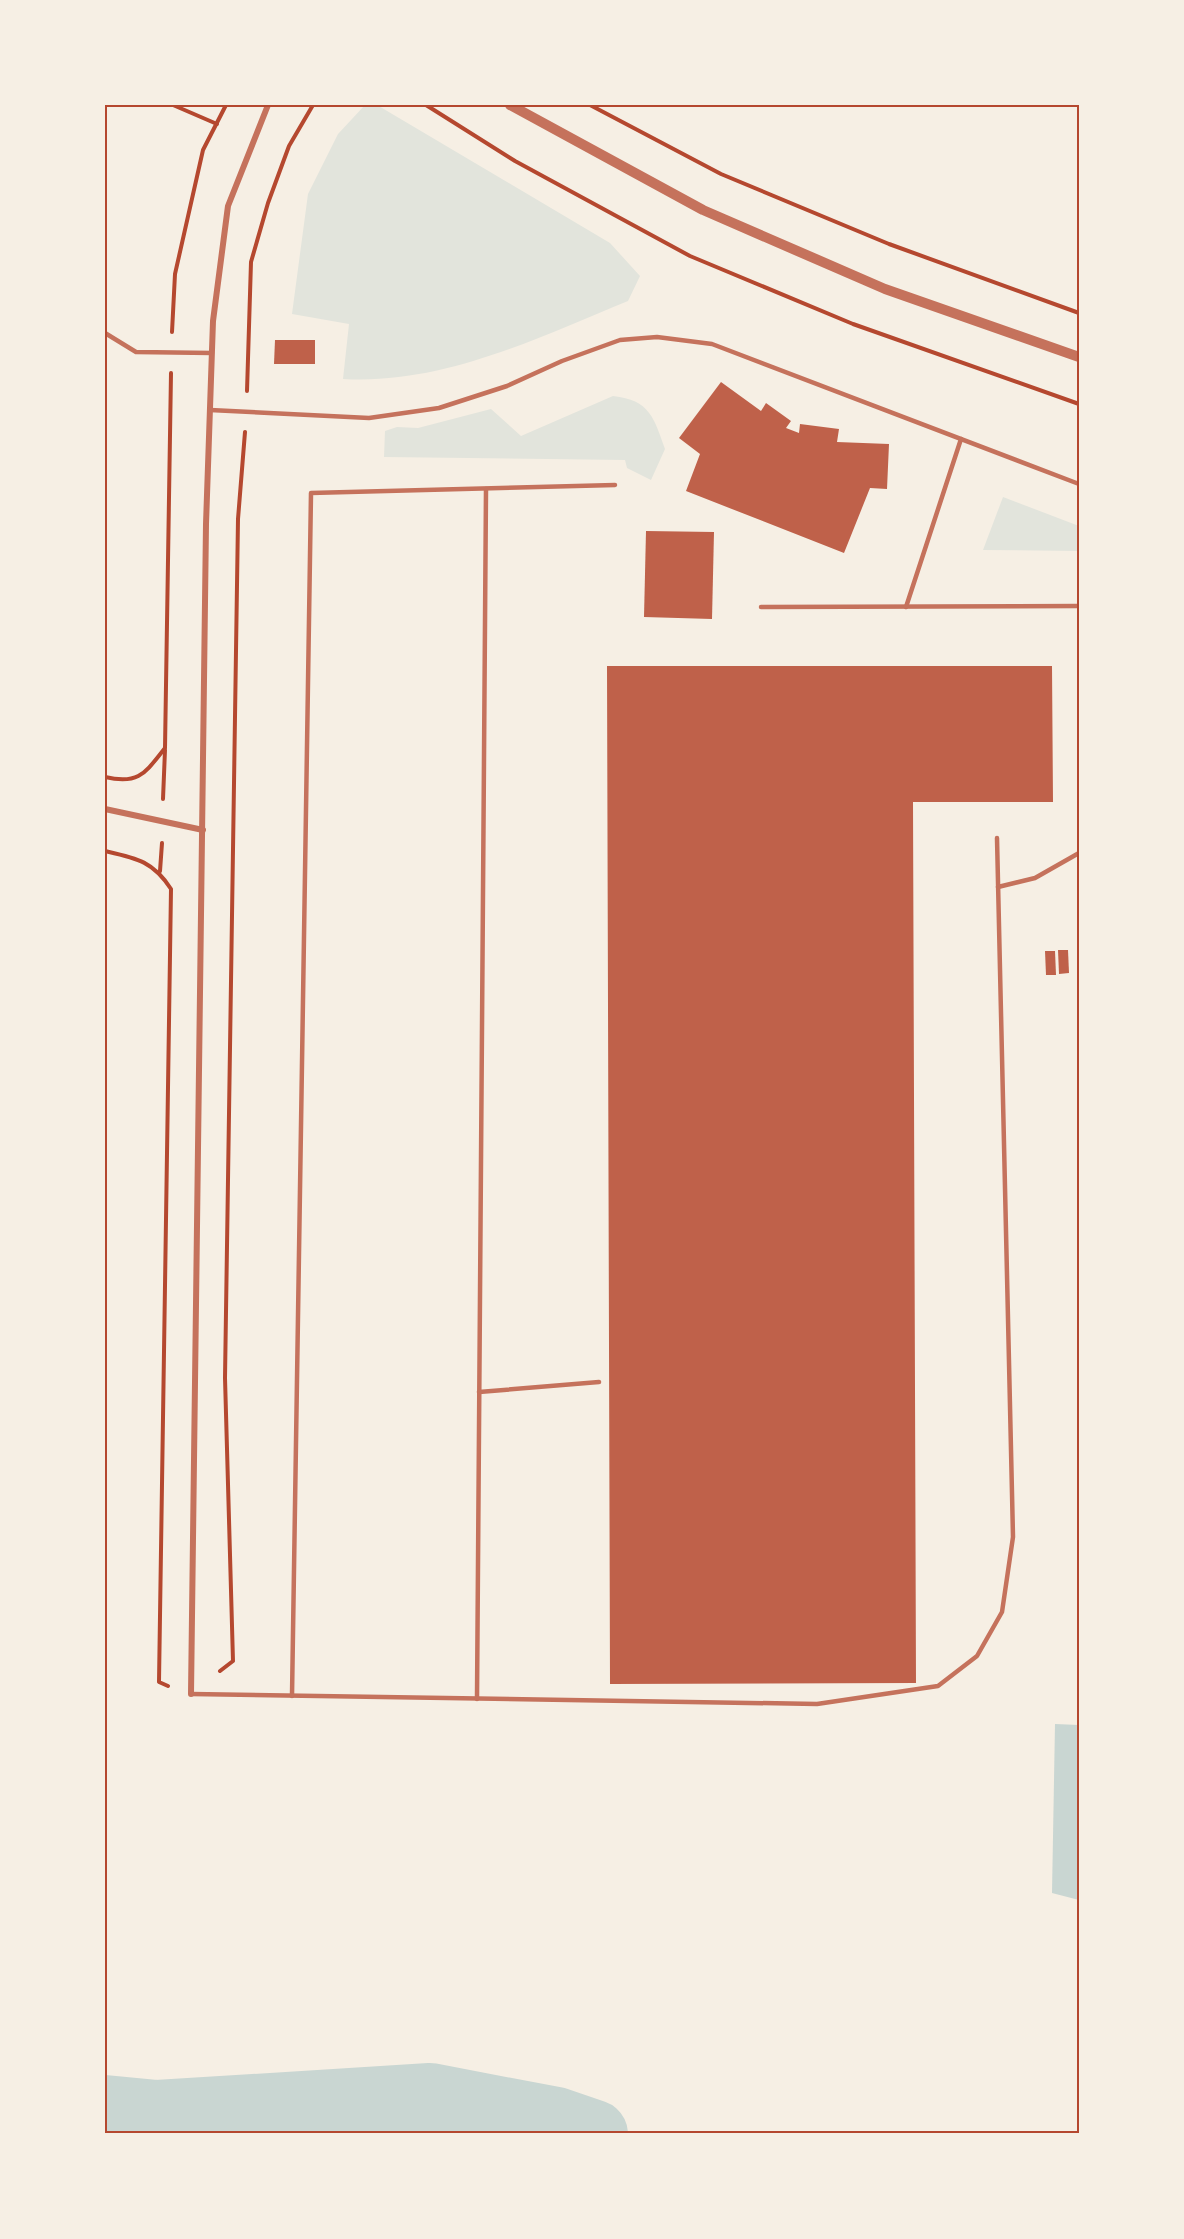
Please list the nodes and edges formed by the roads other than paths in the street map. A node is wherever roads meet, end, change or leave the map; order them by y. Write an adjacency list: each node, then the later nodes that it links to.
1 (267, 105): 4 (street)
2 (510, 105): 5 (street)
3 (105, 333): 4 (lane)
4 (212, 353): 6 (street)
5 (1079, 357)
6 (210, 410): 7 (lane); 15 (street)
7 (961, 439): 8 (lane); 13 (lane)
8 (1079, 484)
9 (615, 485): 10 (lane)
10 (486, 489): 20 (lane); 22 (lane)
11 (1079, 606): 13 (lane)
12 (761, 607): 13 (lane)
13 (906, 607)
14 (105, 808): 15 (street)
15 (203, 830): 21 (street)
16 (997, 837): 18 (lane)
17 (1079, 853): 18 (lane)
18 (998, 887): 23 (lane)
19 (599, 1382): 20 (lane)
20 (479, 1392): 23 (lane)
21 (191, 1694): 22 (lane)
22 (292, 1696): 23 (lane)
23 (477, 1699)

